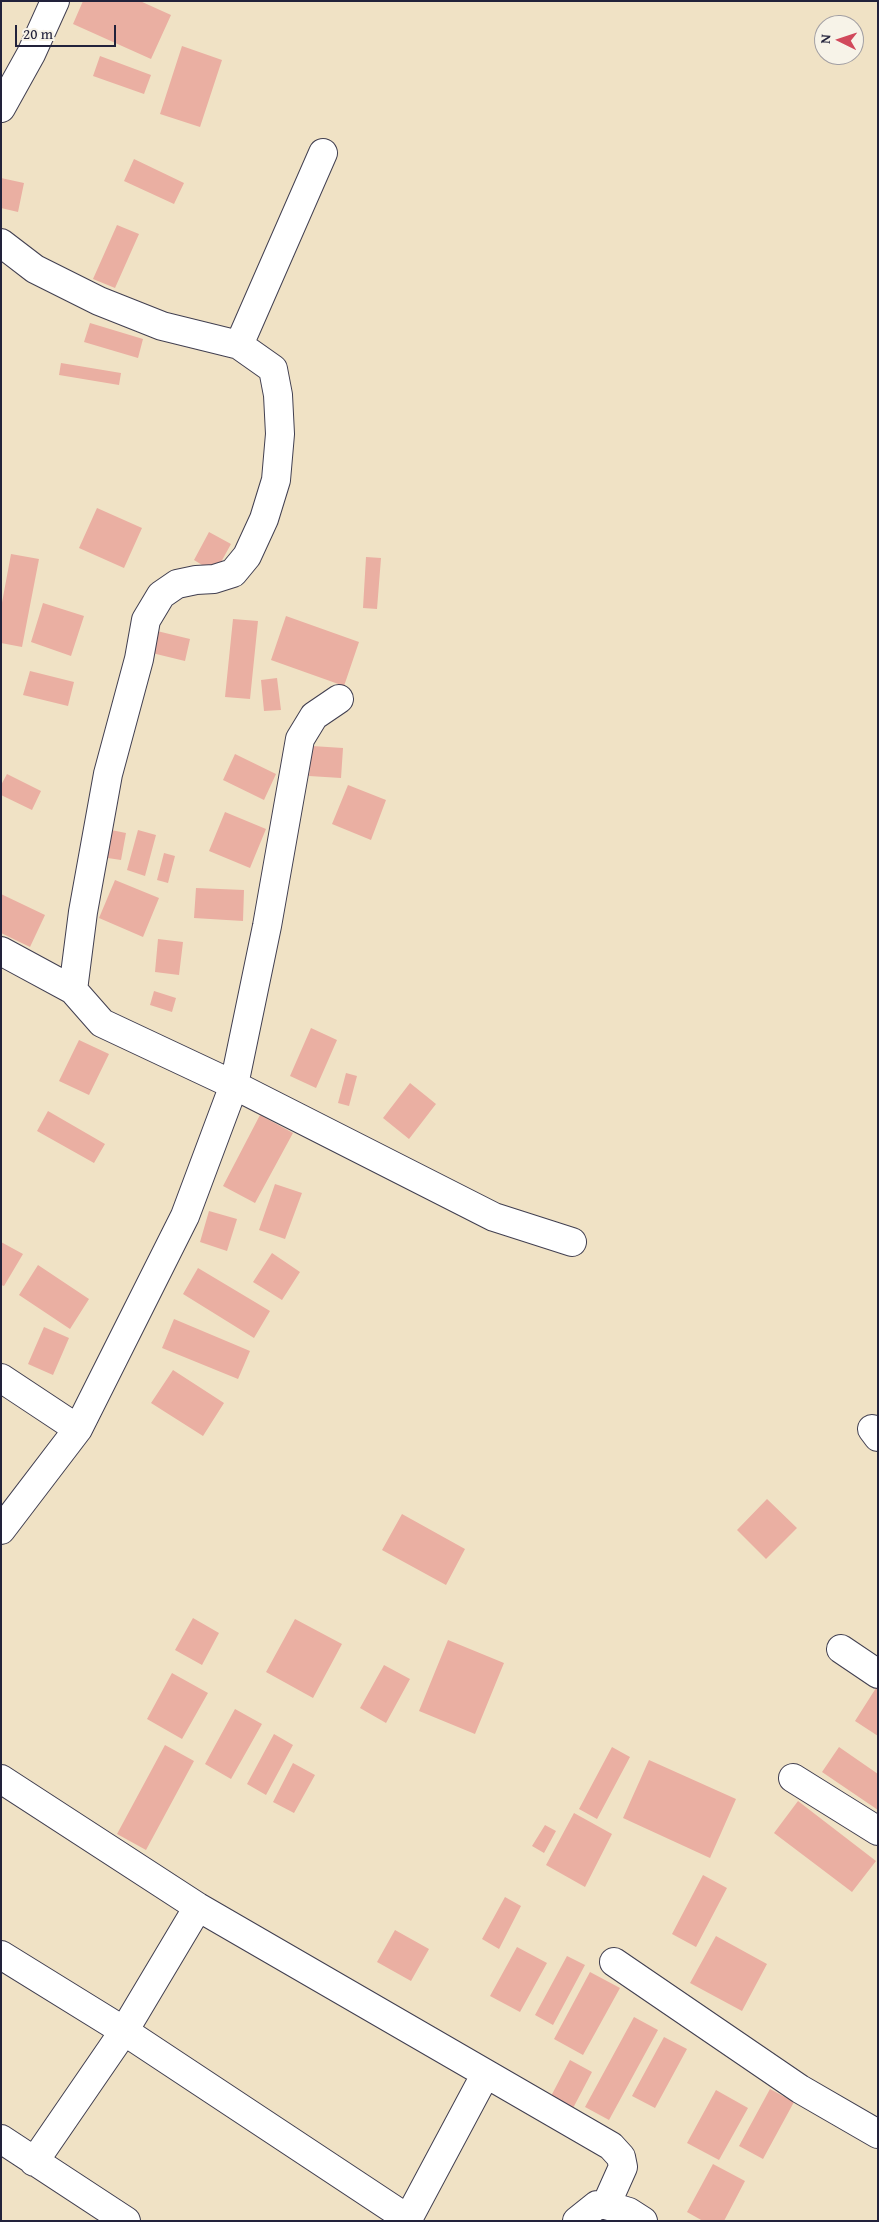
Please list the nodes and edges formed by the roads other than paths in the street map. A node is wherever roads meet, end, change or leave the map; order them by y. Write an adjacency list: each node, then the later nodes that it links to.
1 (55, 1): 2 (street)
2 (1, 108)
3 (323, 154): 5 (street)
4 (1, 243): 5 (street)
5 (239, 345): 8 (street)
6 (339, 699): 9 (street)
7 (1, 951): 8 (street)
8 (73, 990): 9 (street)
9 (234, 1085): 10 (street); 12 (street)
10 (572, 1242)
11 (1, 1378): 12 (street)
12 (78, 1429): 13 (street)
13 (1, 1530)
14 (841, 1649): 15 (street)
15 (878, 1674)
16 (1, 1778): 19 (street)
17 (793, 1778): 18 (street)
18 (878, 1831)
19 (198, 1907): 22 (street); 23 (street)
20 (1, 1955): 22 (street)
21 (614, 1962): 24 (street)
22 (124, 2031): 26 (street); 28 (street)
23 (485, 2075): 27 (street); 28 (street)
24 (878, 2134)
25 (1, 2139): 26 (street)
26 (34, 2162): 29 (street)
27 (606, 2205): 30 (street); 31 (street)
28 (407, 2220)
29 (126, 2221)
30 (577, 2221)
31 (643, 2221)

